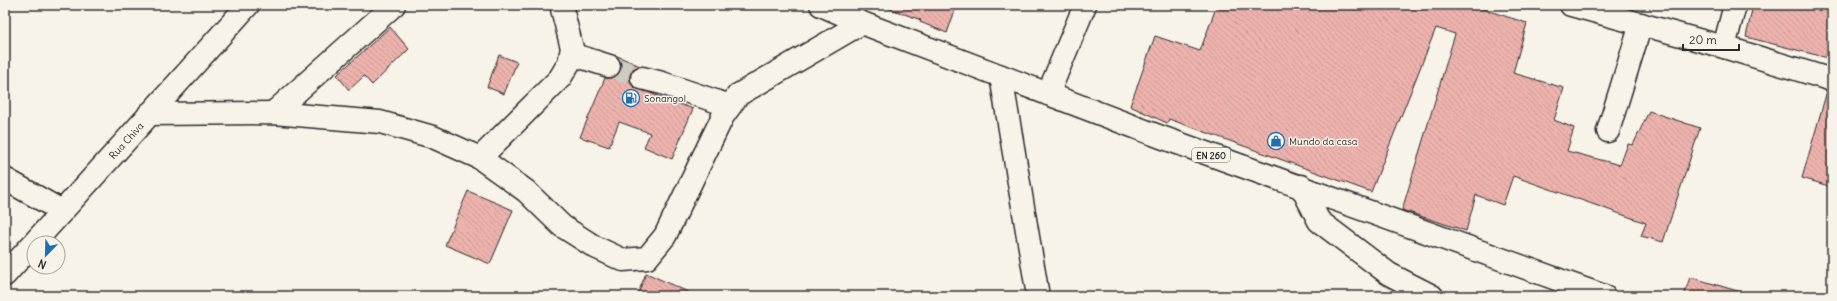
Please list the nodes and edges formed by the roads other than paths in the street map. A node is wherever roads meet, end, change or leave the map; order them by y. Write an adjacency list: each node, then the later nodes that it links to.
1 (248, 5): 19 (street, Rua Chiva)
2 (394, 5): 18 (street)
3 (561, 5): 11 (street)
4 (821, 5): 8 (street, EN 260)
5 (1085, 5): 16 (street)
6 (1571, 5): 9 (street)
7 (1735, 5): 10 (street)
8 (862, 23): 13 (street, EN 260); 17 (street)
9 (1641, 24): 10 (street); 20 (street)
10 (1724, 47): 15 (street)
11 (571, 54): 12 (street); 21 (street)
12 (609, 66)
13 (1001, 76): 16 (street, EN 260); 26 (street)
14 (642, 78): 17 (street)
15 (1832, 80)
16 (1048, 94): 23 (street, EN 260)
17 (730, 106): 21 (street)
18 (273, 113): 19 (street); 21 (street)
19 (149, 114): 24 (street, Rua Chiva)
20 (1608, 131)
21 (480, 158)
22 (5, 179): 24 (street)
23 (1301, 186): 27 (street); 28 (street, EN 260)
24 (62, 211): 25 (street, Rua Chiva)
25 (5, 275)
26 (1038, 296)
27 (1432, 296)
28 (1604, 296)

